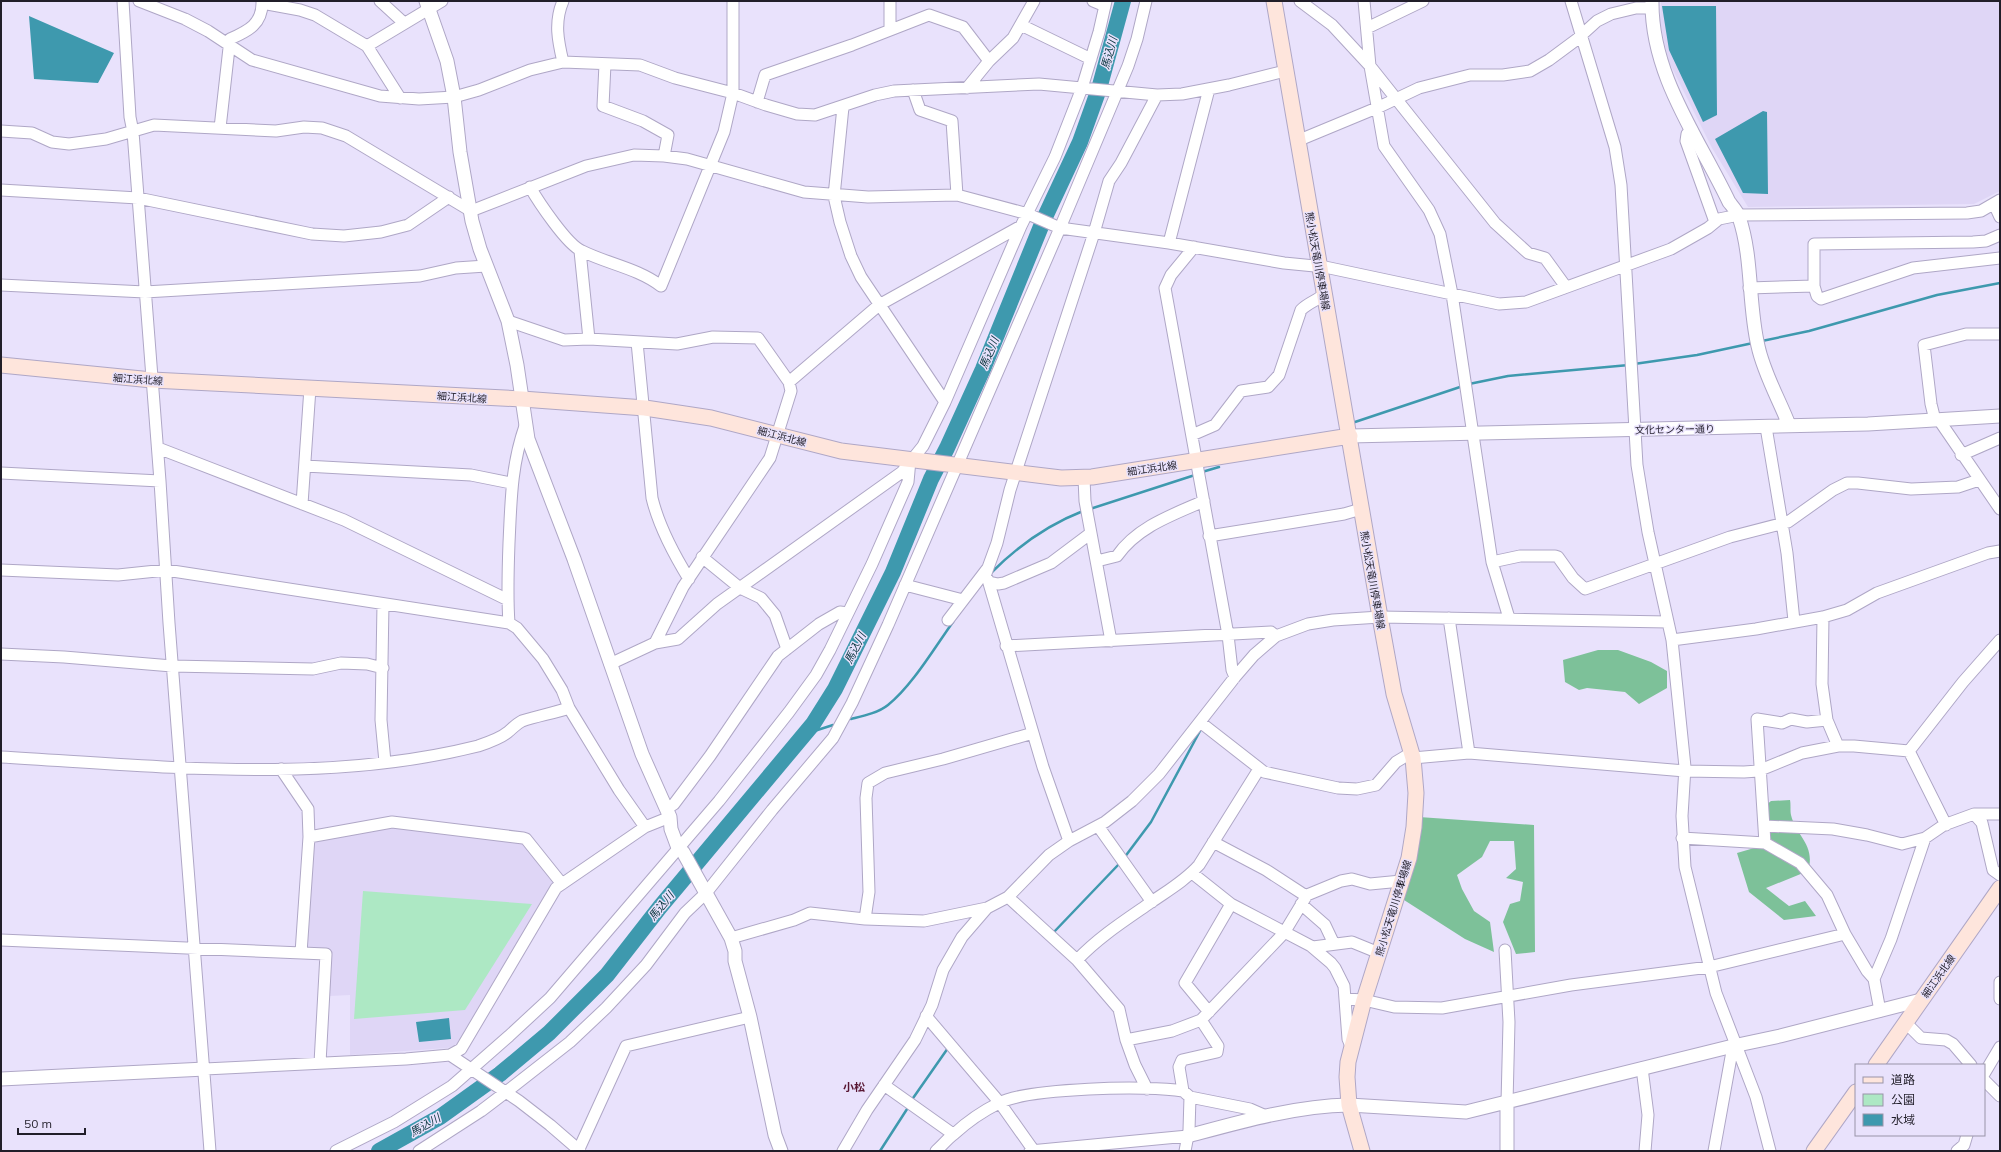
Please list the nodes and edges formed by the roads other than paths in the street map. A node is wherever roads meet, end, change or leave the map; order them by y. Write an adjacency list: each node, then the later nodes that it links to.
1 (123, 1): 49 (street)
2 (139, 1): 25 (street)
3 (380, 1): 20 (street)
4 (442, 1): 19 (street)
5 (563, 1): 29 (street)
6 (733, 1): 38 (street)
7 (890, 1): 23 (street)
8 (1034, 1): 21 (street)
9 (1093, 1): 17 (street)
10 (1146, 1): 37 (street)
11 (1274, 1): 32 (main road, 熊小松天竜川停車場線)
12 (1300, 1): 31 (street)
13 (1364, 1): 22 (street)
14 (1423, 1): 22 (street)
15 (1571, 1): 24 (street)
16 (262, 2): 25 (street); 26 (street)
17 (1105, 4): 27 (street)
18 (1652, 5): 24 (street); 47 (street)
19 (427, 6): 20 (street); 40 (street)
20 (404, 24): 26 (street)
21 (1020, 25): 27 (street); 28 (street)
22 (1367, 28): 31 (street)
23 (890, 29): 28 (street); 43 (street)
24 (1582, 35): 42 (street); 74 (street)
25 (228, 46): 41 (street); 46 (street)
26 (367, 46): 41 (street)
27 (1091, 59): 34 (street)
28 (989, 61): 33 (street)
29 (564, 62): 30 (street); 40 (street)
30 (606, 64): 38 (street); 51 (street)
31 (1370, 66): 42 (street); 45 (street)
32 (1285, 71): 35 (street); 50 (main road, 熊小松天竜川停車場線)
33 (967, 88): 34 (street); 36 (street)
34 (1085, 88): 37 (street); 61 (street)
35 (1209, 89): 39 (street); 69 (street)
36 (913, 90): 44 (street); 55 (street)
37 (1117, 90): 39 (street); 66 (street)
38 (733, 93): 43 (street); 52 (street)
39 (1157, 95): 67 (street)
40 (454, 97): 41 (street); 60 (street)
41 (400, 98)
42 (1396, 100): 45 (street); 78 (street)
43 (757, 102): 44 (street)
44 (843, 106): 56 (street)
45 (1379, 107): 50 (street); 82 (street)
46 (220, 128): 49 (street); 57 (street)
47 (1692, 130): 62 (street); 64 (street)
48 (1, 131): 49 (street)
49 (133, 132): 58 (street)
50 (1297, 141): 75 (main road, 熊小松天竜川停車場線)
51 (664, 156): 52 (street); 53 (street)
52 (710, 165): 56 (street); 71 (street)
53 (530, 187): 60 (street); 71 (street)
54 (1, 190): 58 (street)
55 (957, 195): 56 (street); 61 (street)
56 (834, 196): 83 (street)
57 (450, 197): 58 (street); 60 (street)
58 (138, 198): 80 (street)
59 (1997, 202): 62 (street); 63 (street)
60 (471, 212): 73 (street)
61 (1030, 215): 65 (street); 66 (street)
62 (1739, 215): 64 (street); 79 (street)
63 (2000, 217)
64 (1715, 222): 74 (street)
65 (1021, 226): 83 (street); 93 (street)
66 (1059, 227): 67 (street); 109 (street)
67 (1094, 233): 69 (street); 113 (street)
68 (2000, 235): 77 (street)
69 (1169, 243): 70 (street)
70 (1194, 247): 75 (street); 101 (street)
71 (580, 251): 86 (street)
72 (2000, 258): 77 (street)
73 (486, 266): 80 (street); 84 (street)
74 (1625, 266): 78 (street); 100 (street)
75 (1320, 267): 81 (main road, 熊小松天竜川停車場線); 82 (street)
76 (1, 285): 80 (street)
77 (1814, 286): 79 (street)
78 (1566, 287): 82 (street)
79 (1749, 288): 97 (street)
80 (145, 292): 89 (street)
81 (1324, 294): 101 (street); 104 (main road, 熊小松天竜川停車場線)
82 (1452, 294): 102 (street)
83 (879, 305): 90 (street); 93 (street)
84 (508, 321): 86 (street); 92 (street)
85 (2000, 334): 96 (street)
86 (589, 339): 87 (street)
87 (637, 342): 90 (street); 94 (street)
88 (1, 365): 89 (main road, 細江浜北線)
89 (152, 380): 91 (main road, 細江浜北線); 106 (street)
90 (790, 382): 103 (street)
91 (310, 388): 92 (main road, 細江浜北線); 110 (street)
92 (522, 399): 94 (main road, 細江浜北線); 98 (street)
93 (945, 402): 108 (street)
94 (645, 408): 103 (main road, 細江浜北線); 133 (street)
95 (2000, 416): 96 (street, 文化センター通り)
96 (1937, 420): 97 (street, 文化センター通り); 107 (street)
97 (1789, 425): 99 (street, 文化センター通り)
98 (525, 426): 117 (street); 157 (street)
99 (1766, 427): 100 (street, 文化センター通り); 122 (street)
100 (1635, 430): 102 (street, 文化センター通り); 129 (street)
101 (1192, 434): 111 (street)
102 (1472, 434): 104 (street, 文化センター通り); 128 (street)
103 (777, 435): 108 (main road, 細江浜北線); 126 (street)
104 (1350, 436): 111 (main road, 細江浜北線); 121 (main road, 熊小松天竜川停車場線)
105 (2000, 438): 107 (street)
106 (158, 448): 115 (street); 120 (street)
107 (1961, 454): 116 (street)
108 (914, 460): 109 (main road, 細江浜北線); 135 (street); 139 (street)
109 (955, 464): 113 (main road, 細江浜北線); 134 (street)
110 (305, 466): 117 (street); 120 (street)
111 (1198, 469): 114 (main road, 細江浜北線); 118 (street)
112 (1, 473): 115 (street)
113 (1017, 474): 114 (main road, 細江浜北線); 132 (street)
114 (1084, 478): 123 (street)
115 (160, 480): 131 (street)
116 (1979, 480): 119 (street); 122 (street)
117 (511, 483): 136 (street)
118 (1204, 501): 124 (street); 127 (street)
119 (1998, 503)
120 (302, 504): 136 (street)
121 (1361, 509): 124 (street); 140 (main road, 熊小松天竜川停車場線)
122 (1782, 524): 129 (street); 145 (street)
123 (1091, 533): 127 (street); 132 (street)
124 (1209, 536): 148 (street)
125 (2000, 551): 141 (street)
126 (702, 557): 133 (street); 135 (street)
127 (1097, 561): 152 (street)
128 (1492, 562): 129 (street); 143 (street)
129 (1656, 563): 146 (street)
130 (1, 570): 131 (street)
131 (166, 570): 138 (street); 158 (street)
132 (987, 576): 137 (street); 154 (street)
133 (689, 578): 153 (street)
134 (905, 585): 137 (street); 195 (street)
135 (740, 588): 153 (street); 155 (street)
136 (508, 600): 147 (street)
137 (962, 600): 144 (street)
138 (383, 604): 147 (street); 159 (street)
139 (848, 612): 155 (street); 189 (street)
140 (1380, 617): 142 (street); 149 (street); 168 (main road, 熊小松天竜川停車場線)
141 (1823, 617): 145 (street); 162 (street)
142 (1449, 618): 143 (street); 167 (street)
143 (1509, 618): 146 (street)
144 (948, 620)
145 (1794, 621): 150 (street)
146 (1668, 622): 150 (street)
147 (509, 623): 161 (street)
148 (1228, 635): 149 (street); 152 (street); 160 (street)
149 (1276, 636): 160 (street)
150 (1672, 640): 175 (street)
151 (2000, 640): 166 (street)
152 (1111, 641): 154 (street)
153 (655, 643): 157 (street)
154 (1006, 646): 164 (street)
155 (787, 649): 176 (street)
156 (1, 654): 158 (street)
157 (610, 664): 176 (street)
158 (172, 666): 159 (street); 171 (street)
159 (383, 668): 170 (street)
160 (1235, 676): 163 (street)
161 (569, 708): 170 (street); 182 (street)
162 (1827, 720): 165 (street); 174 (street)
163 (1200, 722): 173 (street); 180 (street)
164 (1033, 733): 186 (street); 201 (street)
165 (1838, 746): 166 (street); 174 (street)
166 (1909, 751): 179 (street)
167 (1469, 753): 168 (street); 175 (street)
168 (1412, 755): 173 (street); 192 (main road, 熊小松天竜川停車場線)
169 (1, 757): 171 (street)
170 (385, 762): 172 (street)
171 (181, 768): 172 (street); 208 (street)
172 (281, 769): 183 (street)
173 (1259, 769): 187 (street)
174 (1760, 770): 175 (street); 181 (street)
175 (1685, 771): 184 (street)
176 (668, 813): 182 (street); 189 (street)
177 (1974, 814): 178 (street); 179 (street); 191 (street)
178 (2000, 814)
179 (1946, 825): 185 (street)
180 (1098, 826): 186 (street); 198 (street)
181 (1764, 826): 185 (street); 188 (street)
182 (645, 828): 193 (street)
183 (309, 837): 193 (street); 210 (street)
184 (1682, 838): 188 (street); 213 (street)
185 (1925, 838): 214 (street)
186 (1069, 841): 196 (street)
187 (1214, 842): 190 (street); 197 (street)
188 (1765, 844): 203 (street)
189 (681, 850): 195 (street); 236 (street)
190 (1192, 873): 198 (street); 199 (street)
191 (2000, 875)
192 (1401, 881): 197 (street); 211 (main road, 熊小松天竜川停車場線)
193 (562, 884): 230 (street)
194 (2000, 888): 220 (main road, 細江浜北線)
195 (705, 891): 204 (street); 242 (street)
196 (1008, 897): 200 (street); 212 (street)
197 (1303, 900): 202 (street); 206 (street)
198 (1152, 902): 212 (street)
199 (1231, 904): 202 (street); 223 (street)
200 (987, 908): 201 (street); 222 (street)
201 (865, 919): 204 (street)
202 (1284, 933): 207 (street); 223 (street)
203 (1845, 934): 213 (street); 214 (street)
204 (731, 938): 224 (street)
205 (1, 940): 208 (street)
206 (1334, 944): 207 (street); 211 (street)
207 (1313, 947): 217 (street)
208 (195, 948): 210 (street); 235 (street)
209 (1505, 950): 216 (street)
210 (301, 953): 231 (street)
211 (1379, 953): 219 (main road, 熊小松天竜川停車場線)
212 (1077, 960): 226 (street)
213 (1708, 967): 216 (street); 228 (street)
214 (1874, 979): 221 (street)
215 (2000, 982): 218 (street)
216 (1508, 995): 219 (street); 247 (street)
217 (1345, 999): 219 (street); 227 (street)
218 (2000, 999)
219 (1364, 1000): 227 (main road, 熊小松天竜川停車場線)
220 (1921, 1000): 221 (street); 225 (main road, 細江浜北線)
221 (1880, 1011): 228 (street)
222 (926, 1016): 240 (street); 246 (street)
223 (1205, 1016): 226 (street); 244 (street)
224 (750, 1017): 253 (street); 257 (street)
225 (1906, 1023): 232 (main road, 細江浜北線); 233 (street)
226 (1126, 1040): 241 (street)
227 (1351, 1046): 248 (main road, 熊小松天竜川停車場線)
228 (1735, 1046): 234 (street); 265 (street); 266 (street)
229 (2000, 1047): 237 (street)
230 (450, 1054): 231 (street); 236 (street)
231 (320, 1063): 235 (street)
232 (1877, 1064)
233 (1970, 1064)
234 (1642, 1068): 247 (street); 264 (street)
235 (205, 1069): 238 (street); 254 (street)
236 (471, 1069): 242 (street); 255 (street)
237 (1985, 1072)
238 (1, 1079)
239 (1985, 1081): 245 (street)
240 (884, 1085): 250 (street); 258 (street)
241 (1147, 1089): 244 (street); 246 (street)
242 (506, 1092): 253 (street); 256 (street)
243 (1855, 1093): 267 (main road)
244 (1186, 1094): 249 (street); 251 (street)
245 (2000, 1096)
246 (1000, 1103): 250 (street); 260 (street)
247 (1507, 1103): 248 (street); 263 (street)
248 (1348, 1105): 249 (street); 262 (main road, 熊小松天竜川停車場線)
249 (1266, 1116): 251 (street)
250 (953, 1134): 259 (street)
251 (1188, 1136): 260 (street); 261 (street)
252 (1966, 1136): 268 (street)
253 (580, 1150)
254 (210, 1151)
255 (336, 1151)
256 (419, 1151)
257 (781, 1151)
258 (843, 1151)
259 (936, 1151)
260 (1033, 1151)
261 (1185, 1151)
262 (1362, 1151)
263 (1507, 1151)
264 (1646, 1151)
265 (1714, 1151)
266 (1770, 1151)
267 (1814, 1151)
268 (1957, 1151)

